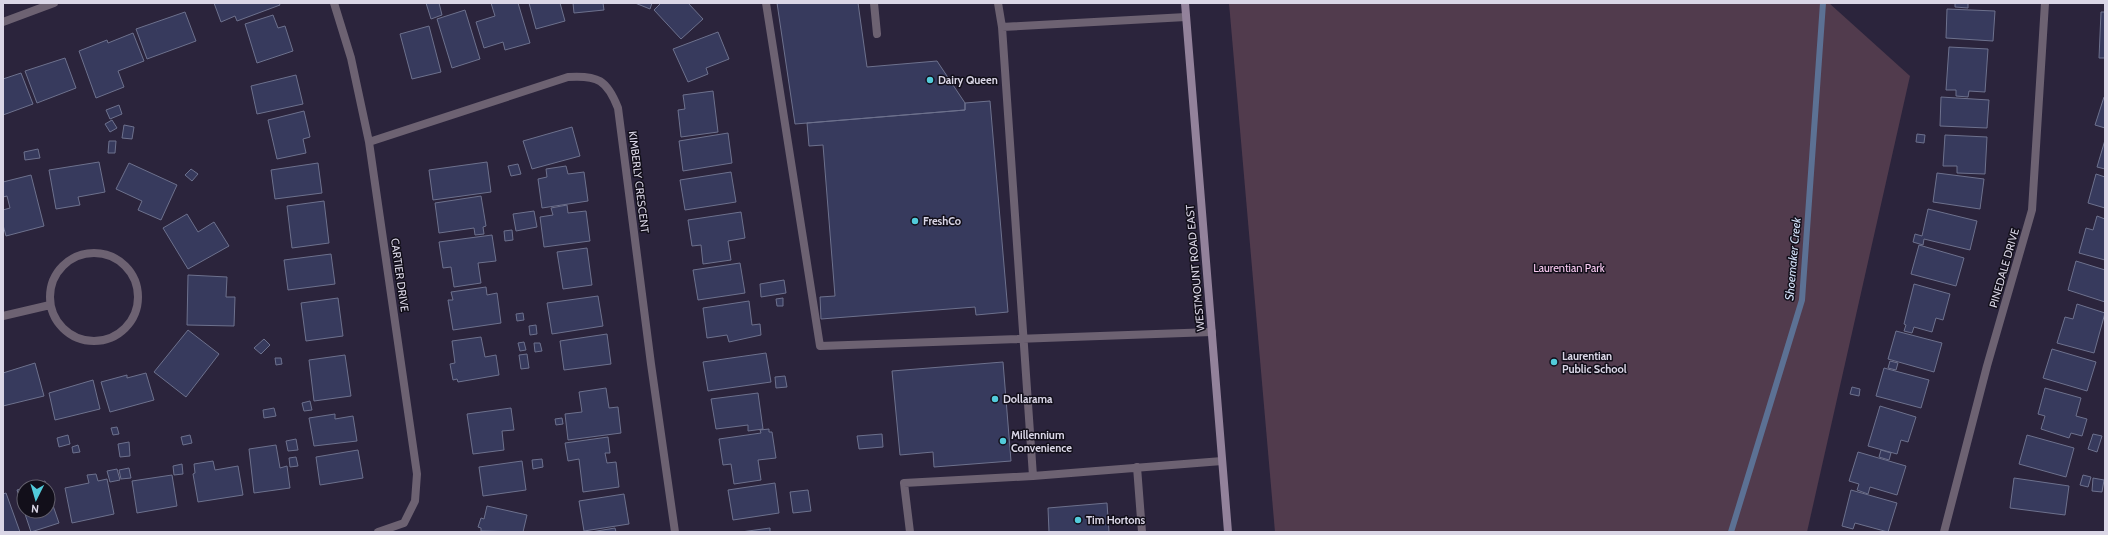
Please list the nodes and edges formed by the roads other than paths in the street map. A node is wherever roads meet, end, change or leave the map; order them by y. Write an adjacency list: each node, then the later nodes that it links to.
1 (54, 3): 9 (street)
2 (334, 3): 12 (street, CARTIER DRIVE)
3 (766, 3): 16 (street)
4 (874, 3): 11 (street)
5 (998, 3): 10 (street)
6 (1185, 3): 8 (main road, WESTMOUNT ROAD EAST)
7 (2045, 3): 25 (street, PINEDALE DRIVE)
8 (1186, 18): 10 (street); 15 (main road, WESTMOUNT ROAD EAST)
9 (3, 22)
10 (1002, 27): 16 (street)
11 (877, 34)
12 (369, 142): 20 (street, CARTIER DRIVE); 21 (street, KIMBERLY CRESCENT)
13 (50, 305): 13 (street); 14 (street)
14 (3, 316)
15 (1212, 332): 16 (street); 17 (main road, WESTMOUNT ROAD EAST)
16 (1024, 339): 19 (street)
17 (1222, 461): 18 (street); 24 (main road, WESTMOUNT ROAD EAST)
18 (1137, 467): 19 (street); 23 (street)
19 (1033, 476): 22 (street)
20 (378, 532)
21 (676, 532)
22 (910, 532)
23 (1142, 532)
24 (1228, 532)
25 (1944, 532)

